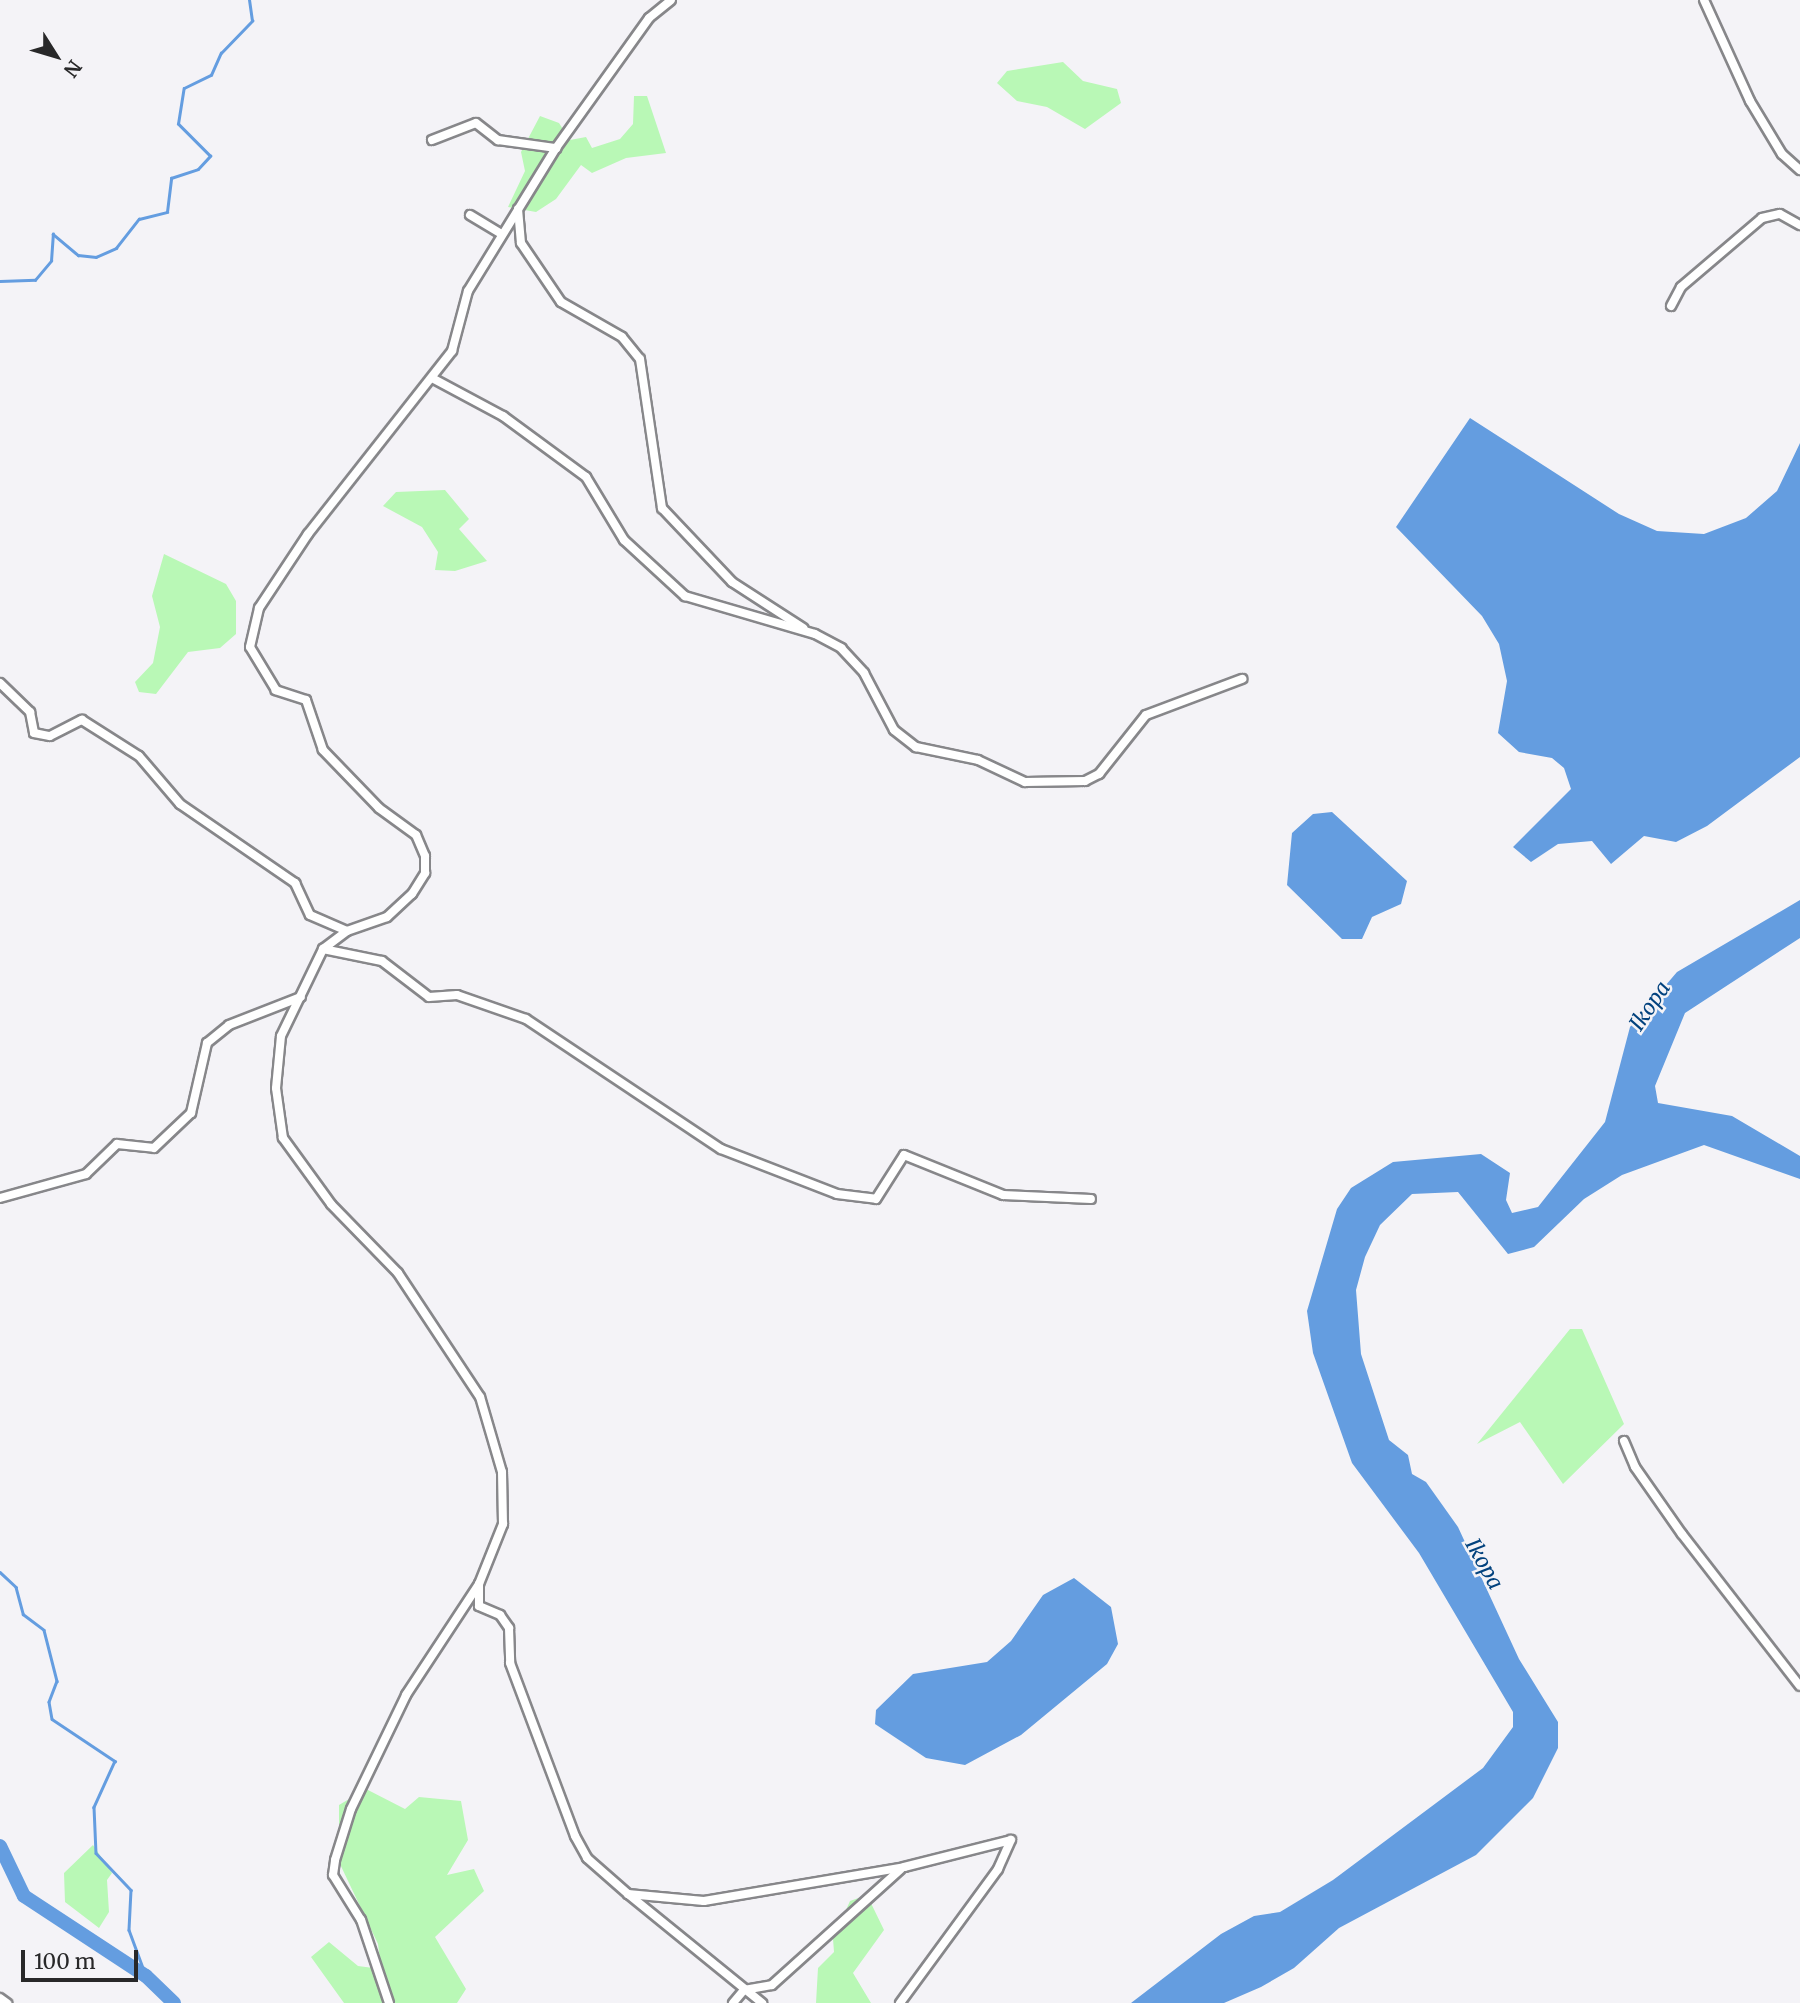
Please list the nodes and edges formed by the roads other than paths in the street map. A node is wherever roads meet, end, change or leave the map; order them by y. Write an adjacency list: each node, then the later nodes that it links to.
1 (671, 0): 4 (street)
2 (1704, 0): 5 (street)
3 (432, 141): 4 (street)
4 (556, 148): 6 (street)
5 (1800, 170)
6 (518, 209): 9 (street); 12 (street)
7 (470, 215): 9 (street)
8 (1800, 225): 10 (street)
9 (502, 234): 11 (street)
10 (1671, 306)
11 (432, 378): 12 (street); 15 (street)
12 (815, 634): 13 (street)
13 (1242, 679)
14 (0, 683): 15 (street)
15 (347, 931): 16 (street)
16 (323, 948): 17 (street); 19 (street)
17 (301, 997): 18 (street); 21 (street)
18 (0, 1198)
19 (1091, 1199)
20 (1625, 1441): 22 (street)
21 (479, 1584): 24 (street); 28 (street)
22 (1800, 1686)
23 (904, 1867): 24 (street); 25 (street); 31 (street)
24 (628, 1894): 25 (street)
25 (744, 1990): 29 (street); 30 (street)
26 (0, 1997): 27 (street)
27 (7, 2003)
28 (389, 2003)
29 (733, 2003)
30 (762, 2003)
31 (900, 2003)

